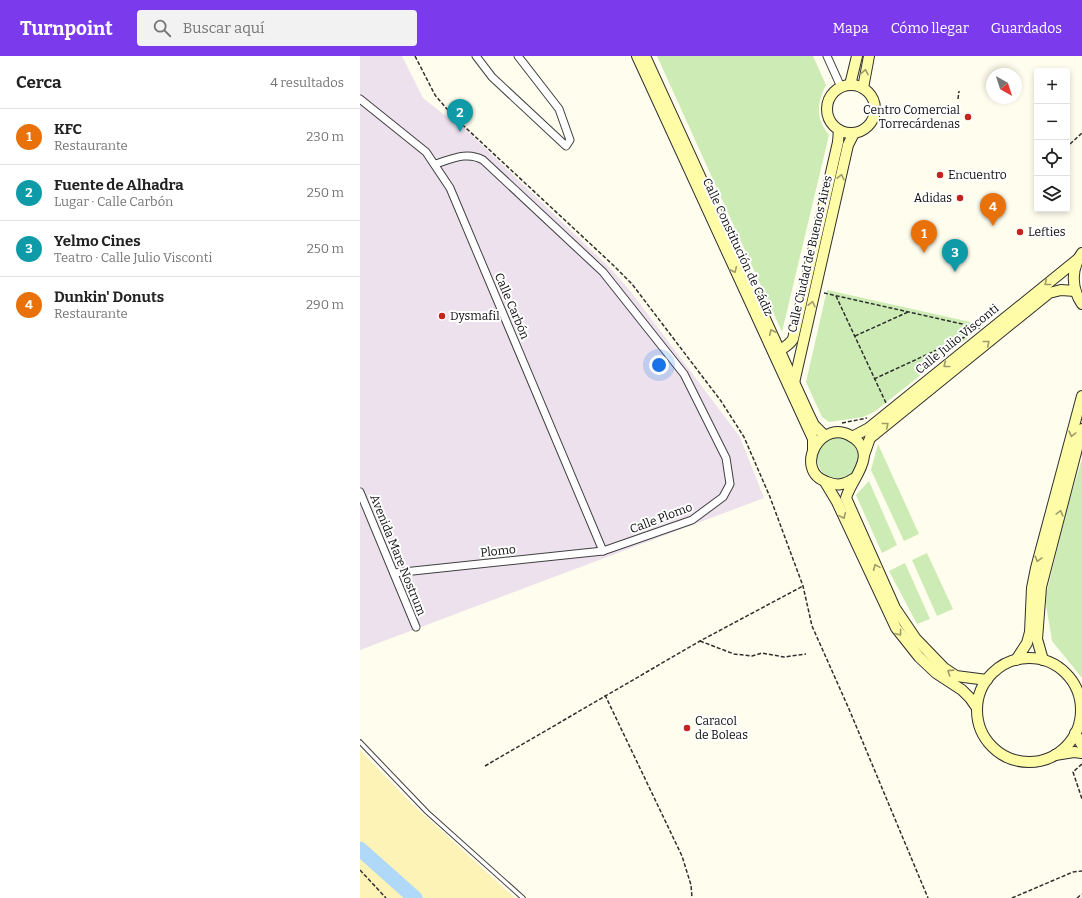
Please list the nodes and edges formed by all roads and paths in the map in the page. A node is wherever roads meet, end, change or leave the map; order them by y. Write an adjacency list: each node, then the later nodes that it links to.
1 (415, 56): 45 (path)
2 (476, 56): 3 (street)
3 (518, 56)
4 (637, 56): 28 (street, Calle Constitución de Cádiz, one-way to 28)
5 (645, 56): 28 (street, Calle Constitución de Cádiz, one-way to 5)
6 (827, 56): 9 (street)
7 (858, 56): 9 (street)
8 (869, 56): 10 (street, one-way to 8)
9 (846, 86): 10 (street); 14 (street)
10 (863, 88): 15 (street)
11 (959, 91): 13 (path)
12 (360, 99): 18 (street, Calle Carbón)
13 (958, 99)
14 (839, 130): 15 (street); 28 (street, Calle Ciudad de Buenos Aires)
15 (854, 133): 30 (street, Calle Ciudad de Buenos Aires, one-way to 15)
16 (1082, 133): 17 (path)
17 (1070, 144)
18 (436, 164): 43 (street, Calle Carbón); 43 (street, Calle Plomo)
19 (1080, 256): 21 (street); 37 (street, Calle Julio Visconti, one-way to 37)
20 (826, 287): 22 (path)
21 (1075, 291): 23 (street); 39 (street, Calle Julio Visconti, one-way to 21)
22 (836, 296): 24 (path); 26 (path)
23 (1082, 304)
24 (908, 312): 25 (path); 26 (path)
25 (978, 331)
26 (855, 336): 29 (path)
27 (966, 340): 29 (path)
28 (777, 354): 30 (street, Calle Constitución de Cádiz); 38 (street, Calle Constitución de Cádiz)
29 (874, 378): 32 (path)
30 (794, 382): 36 (street, Calle Constitución de Cádiz)
31 (1082, 396): 49 (street, one-way to 49)
32 (892, 401)
33 (871, 416): 34 (path)
34 (839, 423)
35 (1082, 429): 50 (street, one-way to 35)
36 (825, 436): 37 (street); 38 (street)
37 (852, 437): 39 (street)
38 (813, 450): 41 (street)
39 (864, 455): 40 (street)
40 (854, 480): 41 (street); 51 (street, one-way to 40)
41 (824, 482): 53 (street, one-way to 53)
42 (360, 492): 44 (street, Avenida Mare Nostrum)
43 (603, 552): 44 (street, Plomo)
44 (394, 573): 46 (street, Avenida Mare Nostrum)
45 (803, 586): 47 (path); 68 (path)
46 (416, 627)
47 (700, 641): 48 (path); 52 (path)
48 (806, 654)
49 (1016, 660): 50 (street); 51 (street)
50 (1043, 660): 54 (street)
51 (987, 680): 53 (street)
52 (605, 696): 60 (path); 67 (path)
53 (977, 708): 58 (street)
54 (1075, 733): 56 (street); 58 (street)
55 (360, 742): 66 (lane)
56 (1082, 745)
57 (1082, 753): 58 (street)
58 (1055, 755)
59 (1082, 764): 61 (path)
60 (485, 766)
61 (1082, 799)
62 (360, 870): 65 (path)
63 (1082, 871): 69 (path)
64 (1082, 894): 70 (path)
65 (386, 898)
66 (522, 898)
67 (692, 898)
68 (928, 898)
69 (1012, 898)
70 (1077, 898)

